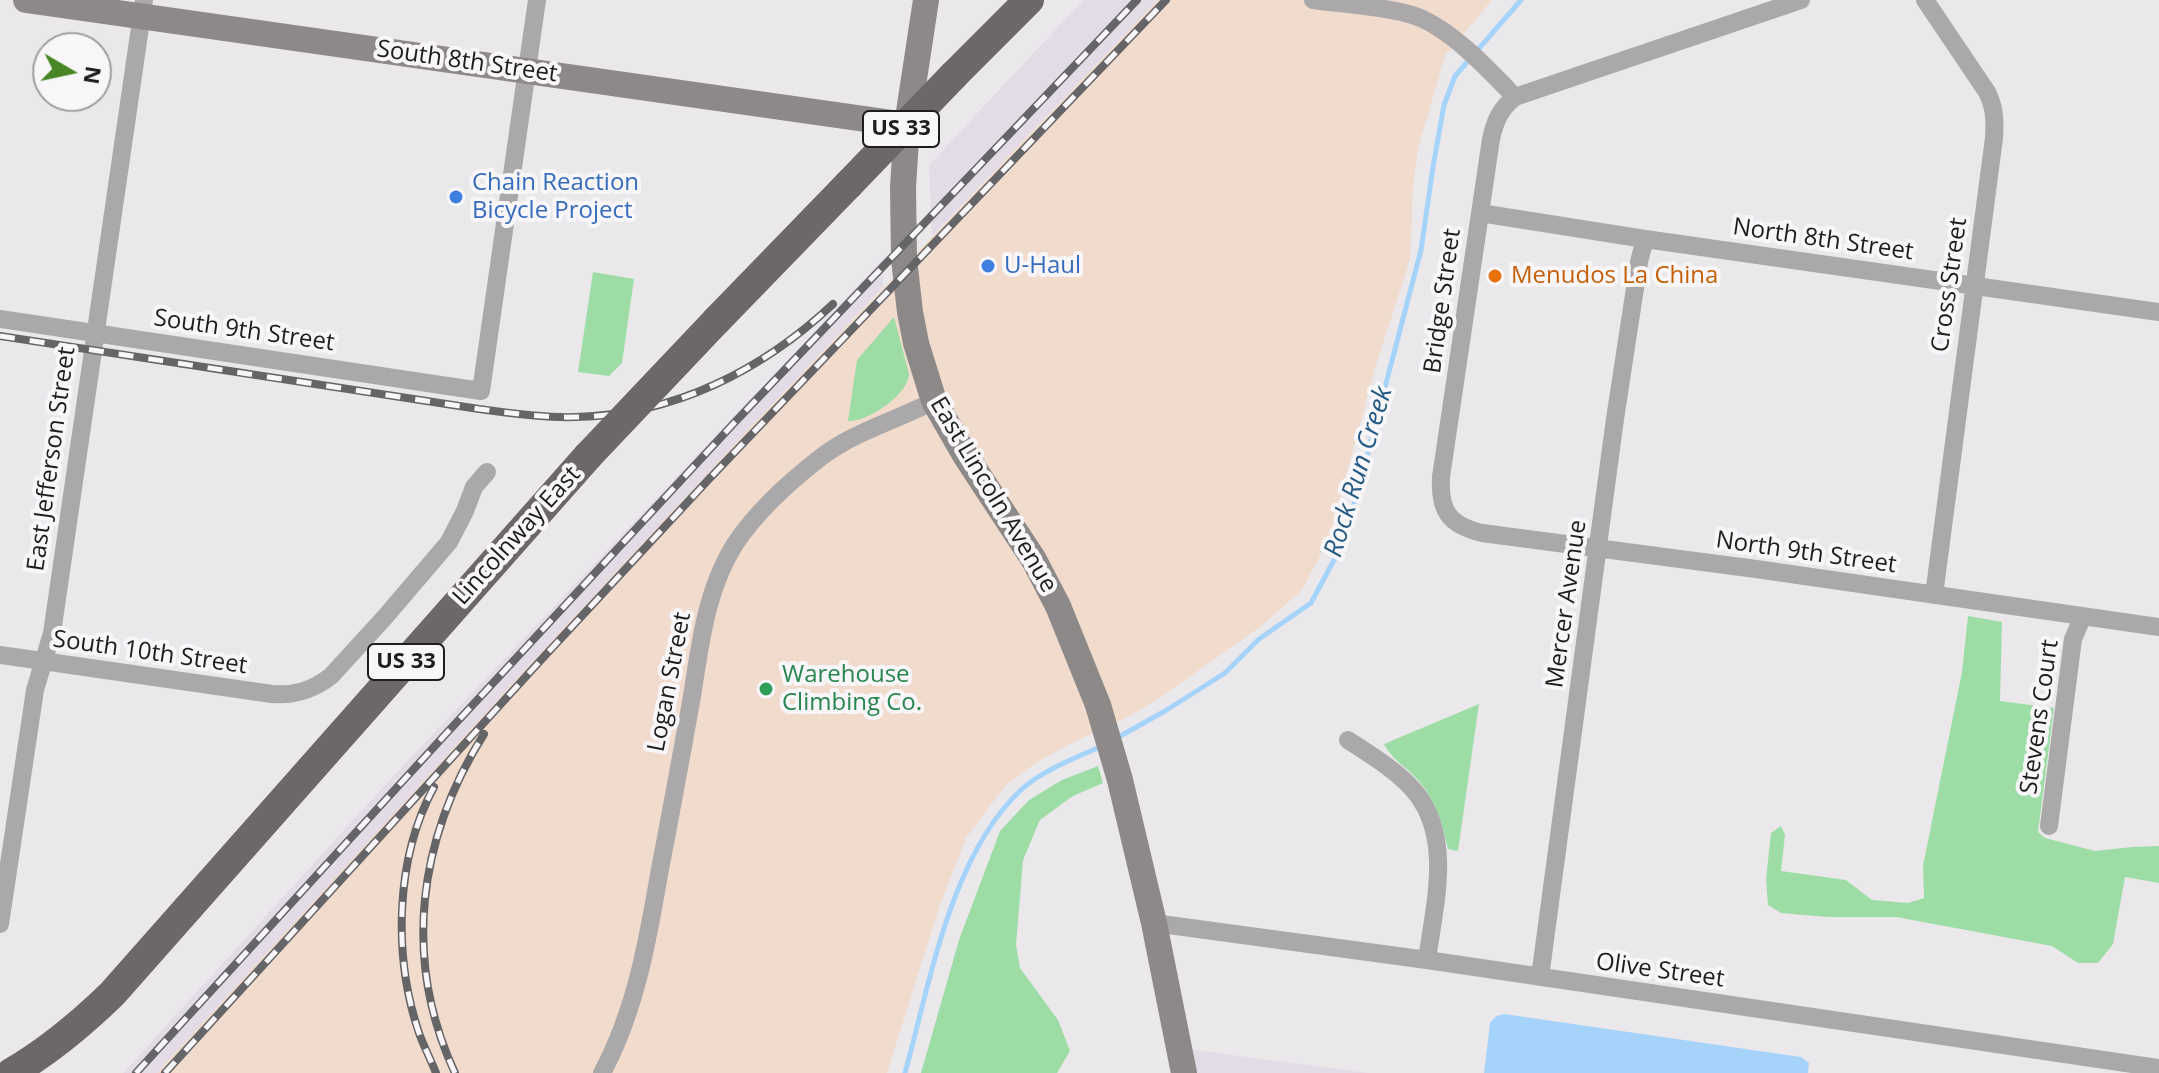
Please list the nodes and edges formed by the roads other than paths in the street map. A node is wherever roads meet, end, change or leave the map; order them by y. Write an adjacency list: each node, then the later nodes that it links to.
1 (26, 0): 8 (main road, South 8th Street)
2 (537, 0): 9 (street)
3 (926, 0): 11 (main road, East Lincoln Avenue)
4 (1313, 0): 10 (street)
5 (1801, 0): 10 (street)
6 (1925, 0): 14 (street, Cross Street)
7 (1025, 4): 34 (highway, Lincolnway East / US 33, bridge)
8 (143, 8): 9 (main road, South 8th Street); 17 (street, East Jefferson Street)
9 (527, 70): 11 (main road, South 8th Street); 17 (street, South 9th Street)
10 (1515, 97): 12 (street, Bridge Street)
11 (907, 125): 18 (main road, East Lincoln Avenue)
12 (1480, 213): 13 (street, North 8th Street); 20 (street, Bridge Street)
13 (1645, 239): 14 (street, North 8th Street); 21 (street, Mercer Avenue)
14 (1974, 285): 15 (street, North 8th Street); 22 (street, Cross Street)
15 (2159, 312)
16 (0, 319): 17 (street, South 9th Street)
17 (95, 333): 26 (street, East Jefferson Street)
18 (934, 401): 29 (main road, East Lincoln Avenue); 35 (street, Logan Street)
19 (487, 472): 26 (street, South 10th Street)
20 (1450, 517): 21 (street, North 9th Street)
21 (1598, 549): 22 (street, North 9th Street); 32 (street, Mercer Avenue)
22 (1934, 595): 23 (street, North 9th Street)
23 (2083, 616): 24 (street, North 9th Street); 28 (street, Stevens Court)
24 (2159, 627)
25 (0, 655): 26 (street, South 10th Street)
26 (43, 661): 30 (street, East Jefferson Street)
27 (1348, 740): 31 (street)
28 (2049, 826)
29 (1154, 923): 31 (street, Olive Street); 36 (main road, East Lincoln Avenue)
30 (0, 924)
31 (1427, 960): 32 (street, Olive Street)
32 (1540, 977): 33 (street, Olive Street)
33 (2159, 1068)
34 (11, 1073)
35 (602, 1073)
36 (1184, 1073)

